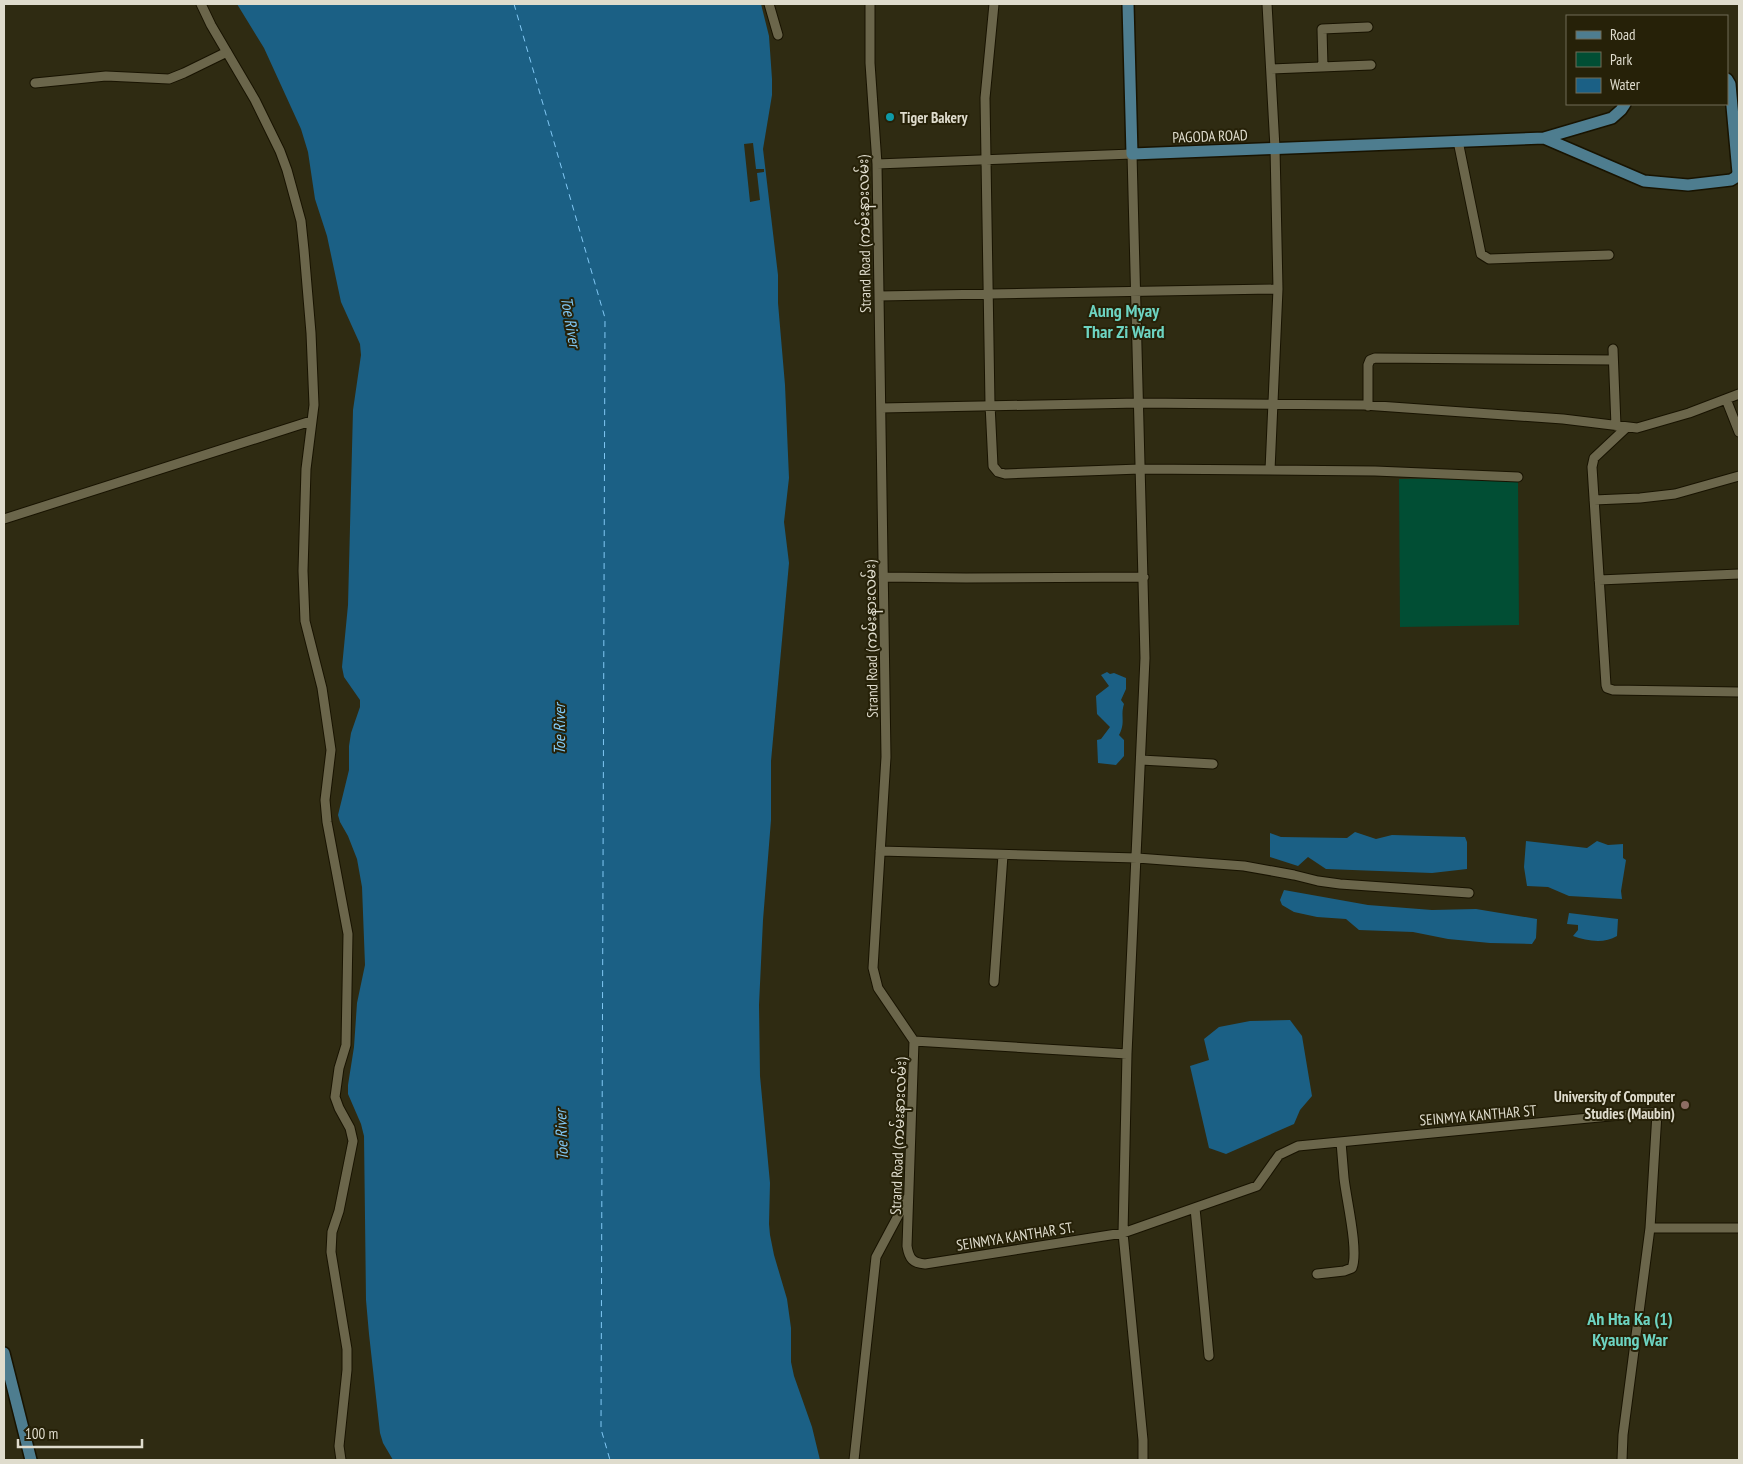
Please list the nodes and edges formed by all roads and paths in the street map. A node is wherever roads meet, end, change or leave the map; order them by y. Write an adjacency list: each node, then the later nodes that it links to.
1 (201, 4): 9 (street)
2 (769, 4): 8 (street)
3 (870, 4): 22 (street, Strand Road (ကမ်းနားလမ်း))
4 (994, 4): 21 (street)
5 (1128, 4): 20 (main road)
6 (1267, 4): 12 (street)
7 (1368, 27): 11 (street)
8 (778, 35)
9 (227, 52): 14 (street); 37 (street)
10 (1371, 65): 11 (street)
11 (1323, 67): 12 (street)
12 (1271, 69): 19 (street)
13 (1728, 81): 16 (main road, PAGODA ROAD)
14 (35, 83)
15 (1624, 105): 17 (main road, PAGODA ROAD)
16 (1737, 135): 17 (main road, PAGODA ROAD)
17 (1544, 138): 18 (main road, PAGODA ROAD)
18 (1458, 141): 19 (main road, PAGODA ROAD); 23 (street)
19 (1275, 148): 20 (main road, PAGODA ROAD); 24 (street)
20 (1132, 154): 21 (street, PAGODA ROAD); 25 (street)
21 (986, 160): 22 (street, PAGODA ROAD); 26 (street)
22 (877, 164): 27 (street, Strand Road (ကမ်းနားလမ်း))
23 (1609, 255)
24 (1278, 289): 25 (street); 34 (street)
25 (1136, 292): 26 (street); 32 (street)
26 (988, 294): 27 (street); 33 (street)
27 (879, 296): 36 (street, Strand Road (ကမ်းနားလမ်း))
28 (1613, 349): 29 (street)
29 (1613, 360): 35 (street); 38 (street)
30 (1739, 394): 31 (street)
31 (1726, 398): 39 (street); 40 (street)
32 (1139, 403): 33 (street); 34 (street); 41 (street)
33 (990, 404): 36 (street); 41 (street)
34 (1273, 404): 35 (street); 42 (street)
35 (1368, 406): 38 (street)
36 (881, 408): 48 (street, Strand Road (ကမ်းနားလမ်း))
37 (311, 420): 46 (street); 72 (street)
38 (1616, 426): 39 (street)
39 (1628, 427): 45 (street)
40 (1739, 432)
41 (1140, 469): 42 (street); 49 (street)
42 (1270, 470): 44 (street)
43 (1739, 476): 45 (street)
44 (1518, 477)
45 (1594, 500): 50 (street)
46 (4, 520)
47 (1739, 574): 50 (street)
48 (884, 577): 49 (street); 54 (street, Strand Road (ကမ်းနားလမ်း))
49 (1144, 577): 52 (street)
50 (1599, 580): 51 (street)
51 (1739, 692)
52 (1141, 760): 53 (street); 56 (street)
53 (1213, 764)
54 (880, 851): 55 (street); 59 (street, Strand Road (ကမ်းနားလမ်း))
55 (1003, 855): 56 (street); 58 (street)
56 (1137, 858): 57 (street); 60 (street)
57 (1468, 893)
58 (994, 982)
59 (914, 1041): 60 (street); 62 (street, Strand Road (ကမ်းနားလမ်း))
60 (1127, 1054): 66 (street)
61 (1341, 1142): 63 (street, SEINMYA KANTHAR ST); 64 (street, SEINMYA KANTHAR ST); 68 (street)
62 (910, 1194): 67 (street, Strand Road (ကမ်းနားလမ်း)); 73 (street)
63 (1195, 1208): 66 (street, SEINMYA KANTHAR ST); 70 (street)
64 (1650, 1228): 65 (street); 75 (street)
65 (1739, 1228)
66 (1123, 1233): 67 (street, SEINMYA KANTHAR ST.); 74 (street)
67 (912, 1260)
68 (1317, 1274)
69 (4, 1353): 71 (main road)
70 (1209, 1356)
71 (31, 1460)
72 (341, 1460)
73 (854, 1460)
74 (1143, 1460)
75 (1622, 1460)

